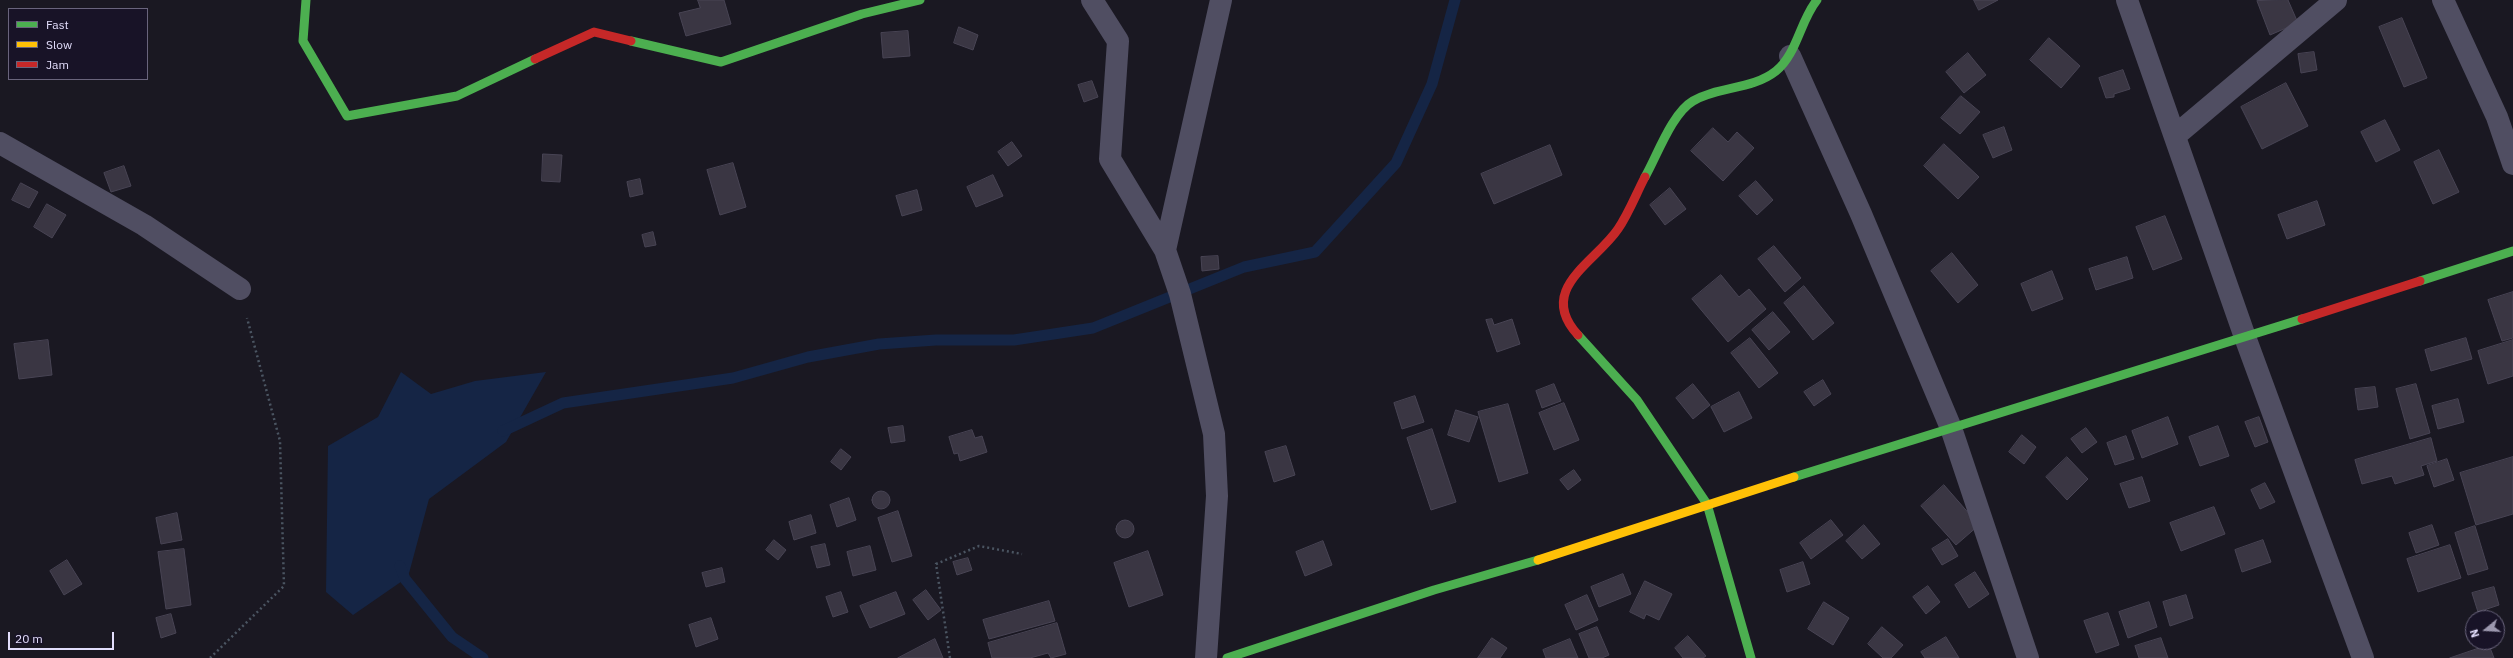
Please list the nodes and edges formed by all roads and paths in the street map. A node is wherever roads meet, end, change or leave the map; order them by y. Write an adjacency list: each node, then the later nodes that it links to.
1 (306, 0): 2 (street)
2 (920, 0)
3 (1092, 0): 13 (street)
4 (1221, 0): 13 (street)
5 (1818, 0): 9 (street)
6 (2127, 0): 10 (street)
7 (2336, 0): 10 (street)
8 (2443, 0): 12 (street)
9 (1790, 56): 17 (street); 18 (street)
10 (2176, 135): 16 (street)
11 (0, 143): 15 (street)
12 (2513, 164)
13 (1165, 250): 22 (street)
14 (2513, 251): 16 (street)
15 (240, 289): 20 (path)
16 (2245, 337): 17 (street); 26 (street)
17 (1951, 428): 18 (street); 25 (street)
18 (1708, 504): 23 (street); 24 (street)
19 (1022, 554): 21 (path)
20 (210, 658)
21 (950, 658)
22 (1206, 658)
23 (1227, 658)
24 (1751, 658)
25 (2028, 658)
26 (2363, 658)

